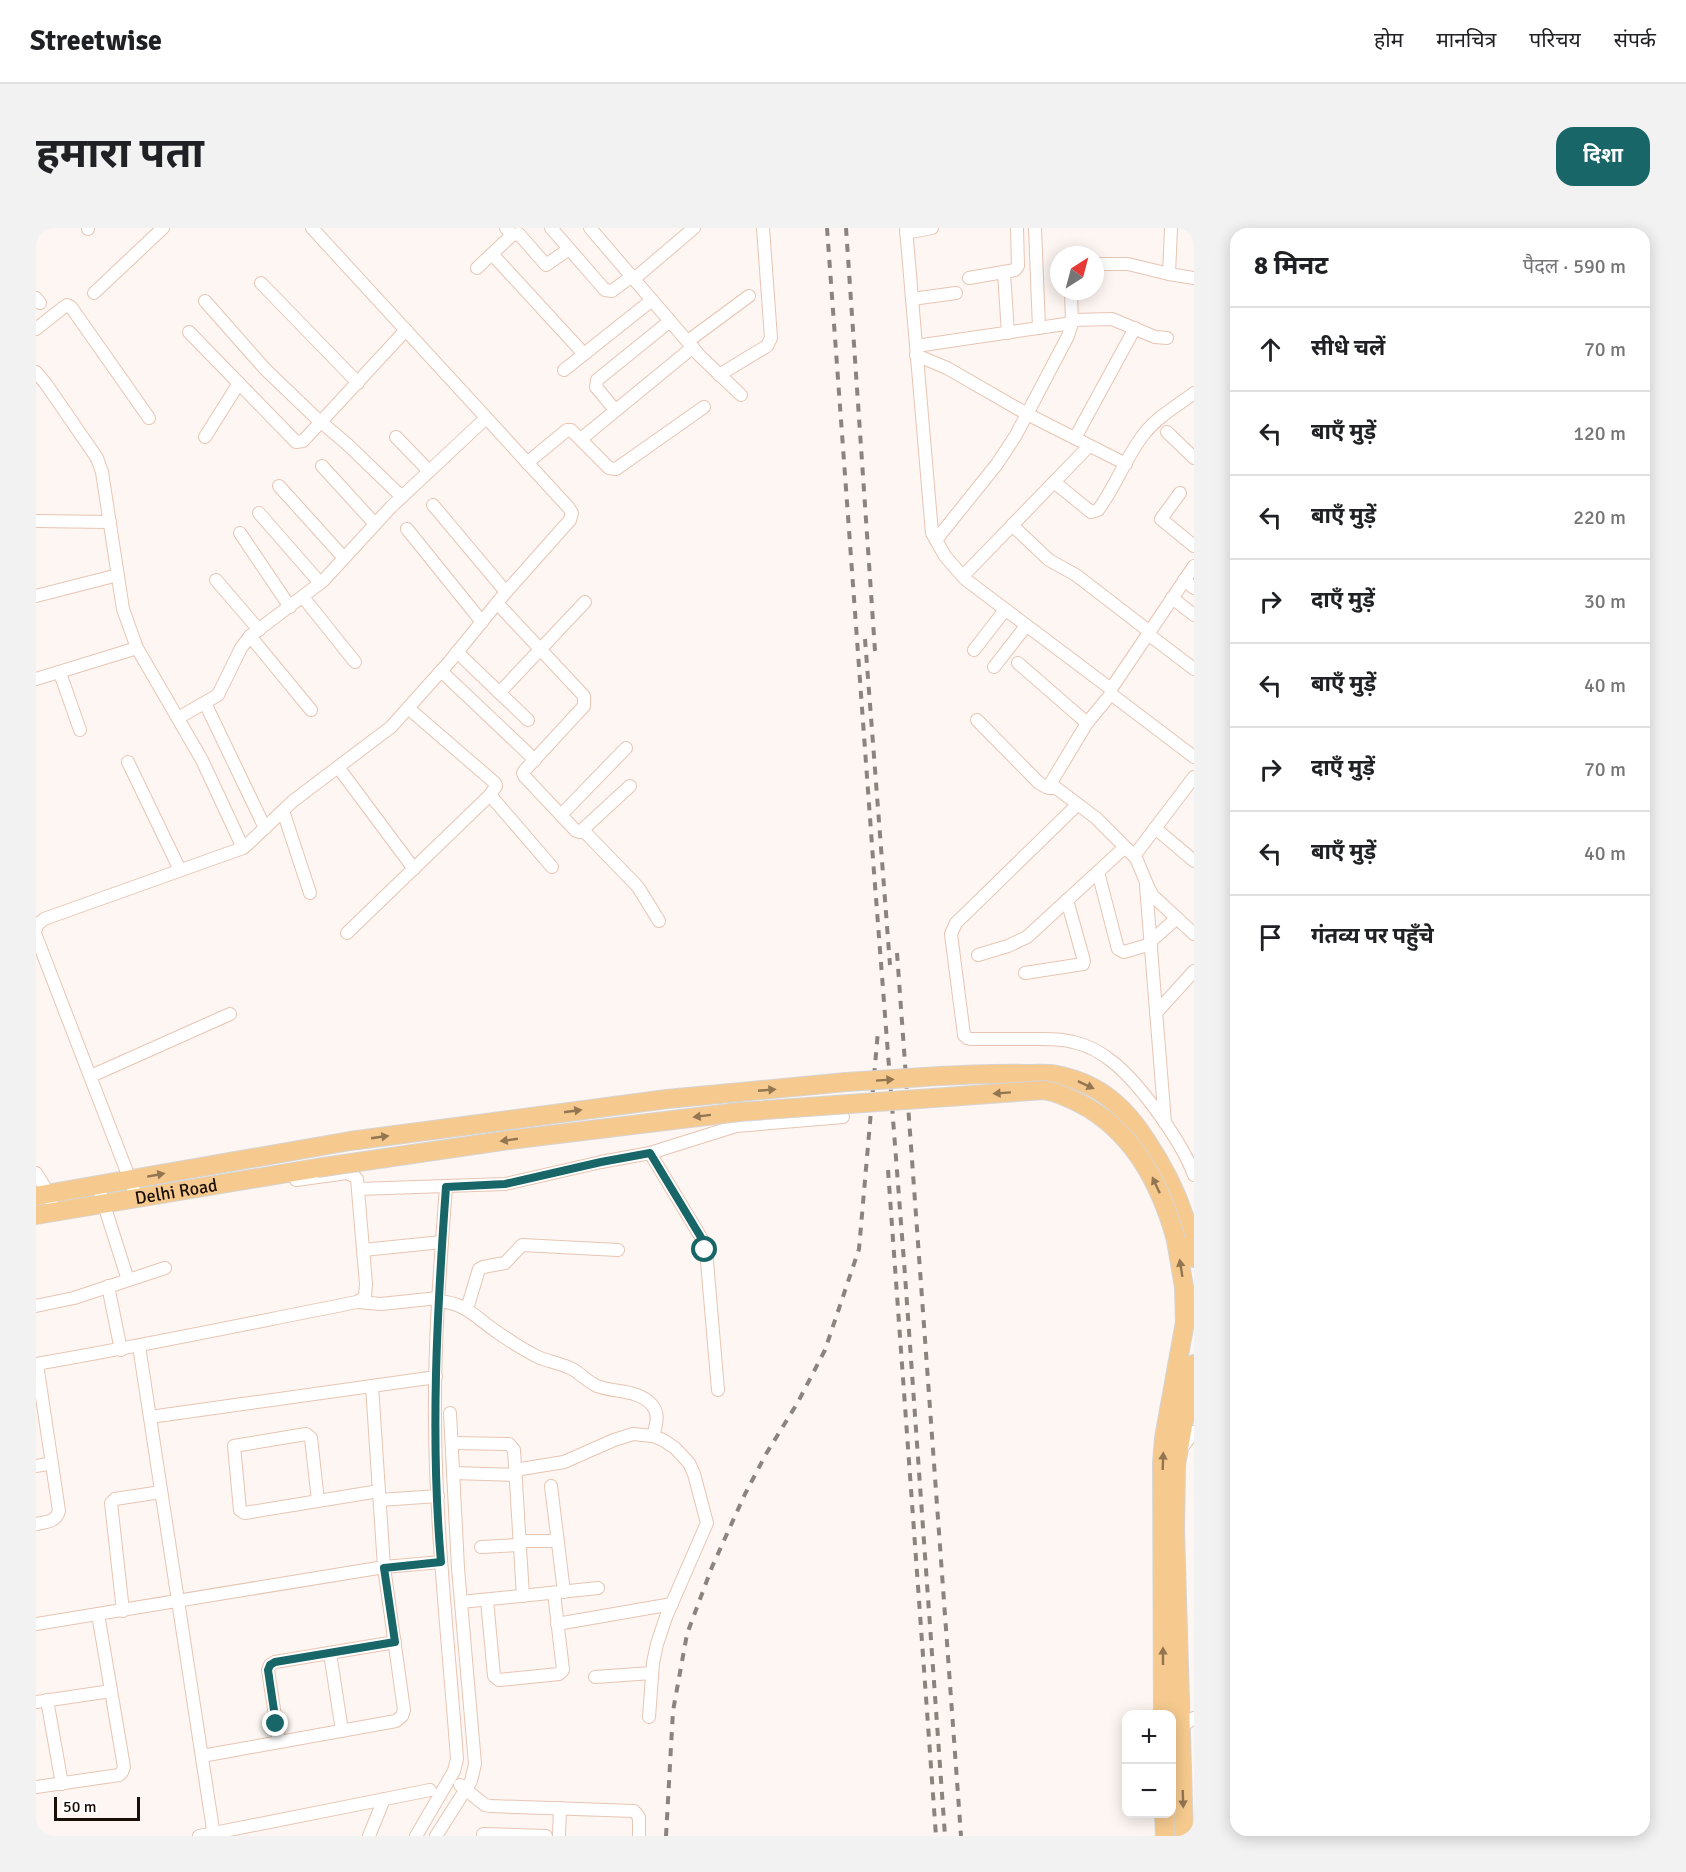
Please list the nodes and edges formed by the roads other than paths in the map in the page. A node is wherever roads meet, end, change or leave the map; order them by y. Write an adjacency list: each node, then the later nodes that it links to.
1 (164, 228): 24 (street)
2 (312, 228): 35 (street)
3 (551, 228): 13 (street)
4 (590, 228): 19 (street)
5 (694, 228): 19 (street)
6 (763, 228): 44 (street)
7 (932, 228): 11 (street)
8 (1017, 228): 17 (street)
9 (1035, 228): 32 (street)
10 (1171, 228): 18 (street)
11 (906, 230): 26 (street)
12 (509, 231): 13 (street); 14 (street)
13 (569, 249): 19 (street)
14 (492, 254): 16 (street); 41 (street)
15 (1104, 264): 18 (street)
16 (477, 268)
17 (1004, 273): 20 (street); 37 (street)
18 (1169, 274): 21 (street)
19 (633, 278): 27 (street)
20 (969, 278)
21 (1194, 278)
22 (261, 283): 46 (street)
23 (956, 292): 26 (street)
24 (94, 293)
25 (749, 296): 39 (street)
26 (912, 299): 40 (street)
27 (652, 300): 30 (street); 41 (street)
28 (1071, 300): 31 (street)
29 (205, 301): 54 (street)
30 (670, 321): 39 (street); 50 (street)
31 (1072, 322): 32 (street); 33 (street); 51 (street)
32 (1039, 328): 37 (street)
33 (1135, 328): 38 (street); 58 (street)
34 (36, 330): 52 (street)
35 (406, 330): 46 (street); 53 (street)
36 (189, 332): 45 (street)
37 (1008, 333): 40 (street)
38 (1167, 338)
39 (690, 344): 44 (street); 50 (street)
40 (916, 350): 51 (street); 78 (street)
41 (584, 354): 42 (street)
42 (564, 370)
43 (36, 372): 73 (street)
44 (719, 375): 48 (street)
45 (239, 383): 54 (street); 56 (street)
46 (358, 383): 54 (street)
47 (1194, 393): 63 (street)
48 (741, 395)
49 (704, 407): 59 (street)
50 (615, 410): 59 (street)
51 (1027, 414): 58 (street); 78 (street)
52 (149, 418)
53 (486, 418): 62 (street); 65 (street)
54 (321, 422): 69 (street)
55 (1167, 432): 61 (street)
56 (206, 437)
57 (396, 437): 65 (street)
58 (1075, 438): 60 (street)
59 (581, 439): 62 (street)
60 (1089, 446): 63 (street); 66 (street)
61 (1194, 458)
62 (527, 463): 87 (street)
63 (1126, 464): 66 (street)
64 (321, 466): 74 (street)
65 (429, 471): 69 (street)
66 (1054, 482): 75 (street)
67 (279, 486): 80 (street)
68 (1180, 493): 79 (street)
69 (402, 497): 74 (street)
70 (434, 505): 87 (street)
71 (259, 513): 85 (street)
72 (36, 521): 73 (street)
73 (110, 522): 82 (street)
74 (375, 524): 80 (street)
75 (1012, 525): 83 (street); 99 (street)
76 (407, 529): 96 (street)
77 (240, 533): 93 (street)
78 (936, 540): 83 (street)
79 (1194, 546)
80 (344, 558): 85 (street)
81 (1194, 566): 86 (street)
82 (118, 575): 88 (street); 100 (street)
83 (963, 576): 94 (street)
84 (216, 580): 98 (street)
85 (320, 583): 89 (street)
86 (1189, 584): 90 (street)
87 (506, 592): 92 (street)
88 (36, 596)
89 (303, 597): 93 (street); 104 (street)
90 (1172, 598): 95 (street); 99 (street)
91 (585, 602): 101 (street)
92 (496, 603): 96 (street); 101 (street)
93 (290, 606): 98 (street)
94 (1005, 610): 97 (street); 102 (street)
95 (1194, 615)
96 (482, 622): 103 (street)
97 (1026, 626): 106 (street); 111 (street)
98 (254, 633): 113 (street); 115 (street)
99 (1149, 633): 107 (street); 111 (street)
100 (137, 648): 109 (street); 116 (street)
101 (540, 650): 112 (street); 123 (street)
102 (974, 650)
103 (458, 652): 108 (street); 112 (street)
104 (355, 662)
105 (1018, 663): 119 (street)
106 (994, 667)
107 (1194, 669)
108 (441, 671): 114 (street); 123 (street)
109 (60, 672): 110 (street); 120 (street)
110 (36, 679)
111 (1111, 692): 119 (street); 122 (street)
112 (499, 693): 117 (street)
113 (205, 703): 116 (street); 134 (street)
114 (408, 708): 125 (street); 130 (street)
115 (311, 710)
116 (178, 718): 137 (street)
117 (528, 720)
118 (977, 720): 128 (street)
119 (1087, 723): 128 (street)
120 (80, 730)
121 (626, 748): 133 (street)
122 (1194, 757)
123 (535, 760): 133 (street)
124 (128, 762): 142 (street)
125 (338, 767): 132 (street); 141 (street)
126 (1194, 777): 129 (street)
127 (630, 786): 136 (street)
128 (1054, 788): 131 (street)
129 (1190, 792): 135 (street)
130 (490, 795): 140 (street); 141 (street)
131 (1077, 805): 138 (street); 160 (street)
132 (283, 811): 134 (street); 145 (street)
133 (561, 815): 136 (street)
134 (265, 828): 137 (street)
135 (1155, 828): 138 (street); 139 (street)
136 (583, 830): 148 (street)
137 (243, 848): 142 (street)
138 (1130, 852): 143 (street); 144 (street)
139 (1194, 861)
140 (552, 867)
141 (414, 868): 150 (street)
142 (180, 870): 149 (street)
143 (1098, 872): 146 (street); 152 (street)
144 (1146, 883): 147 (street); 152 (street)
145 (310, 893)
146 (1067, 900): 153 (street); 155 (street)
147 (1177, 918): 151 (street); 152 (street)
148 (659, 921)
149 (36, 928): 158 (street)
150 (347, 933)
151 (1194, 934)
152 (1151, 943): 156 (street)
153 (978, 955)
154 (1194, 971): 156 (street)
155 (1025, 974)
156 (1156, 1013): 160 (street)
157 (230, 1014): 158 (street)
158 (91, 1076): 166 (street)
159 (843, 1117): 161 (street)
160 (1165, 1125): 164 (street)
161 (650, 1153): 167 (street); 190 (street)
162 (241, 1160): 165 (street); 166 (main road, one-way to 162); 172 (main road, one-way to 172, bridge)
163 (36, 1173): 171 (street)
164 (1194, 1175)
165 (245, 1179): 168 (street); 170 (main road, Delhi Road); 172 (main road, Delhi Road, one-way to 165, bridge)
166 (130, 1180): 169 (main road); 170 (street)
167 (446, 1187): 168 (street); 173 (street)
168 (358, 1189): 174 (street)
169 (101, 1194): 170 (main road, Delhi Road); 171 (main road); 178 (street)
170 (137, 1198)
171 (44, 1204)
172 (1183, 1238): 176 (main road); 218 (main road, one-way to 172)
173 (442, 1242): 174 (street); 180 (street)
174 (363, 1250): 181 (street)
175 (618, 1250): 183 (street)
176 (1194, 1258)
177 (165, 1268): 178 (street)
178 (128, 1280): 179 (street)
179 (108, 1286): 182 (street); 185 (street)
180 (442, 1300): 181 (street); 183 (street); 188 (street)
181 (357, 1302): 184 (street)
182 (36, 1306)
183 (467, 1309): 193 (street)
184 (139, 1346): 185 (street); 192 (street)
185 (121, 1350): 186 (street)
186 (37, 1364): 196 (street)
187 (1194, 1364): 194 (main road)
188 (436, 1377): 189 (street); 203 (street)
189 (372, 1386): 192 (street); 202 (street)
190 (718, 1390)
191 (450, 1413): 195 (street)
192 (150, 1417): 201 (street)
193 (653, 1436): 199 (street); 217 (street)
194 (1188, 1441): 218 (main road)
195 (452, 1443): 198 (street); 199 (street)
196 (52, 1463): 197 (street); 205 (street)
197 (36, 1466)
198 (453, 1473): 199 (street); 209 (street)
199 (516, 1473): 207 (street)
200 (551, 1486): 206 (street)
201 (161, 1492): 215 (street); 219 (street)
202 (379, 1496): 203 (street); 204 (street); 210 (street)
203 (438, 1496): 209 (street)
204 (318, 1501): 204 (street)
205 (36, 1524)
206 (557, 1541): 207 (street); 212 (street)
207 (520, 1543): 208 (street); 213 (street)
208 (482, 1547)
209 (447, 1555): 210 (street); 216 (street); 236 (street)
210 (384, 1568): 215 (street); 223 (street)
211 (598, 1588): 212 (street)
212 (559, 1592): 213 (street); 222 (street)
213 (523, 1596): 214 (street)
214 (487, 1600): 216 (street); 222 (street)
215 (177, 1602): 219 (street); 234 (street)
216 (461, 1602): 236 (street)
217 (672, 1604): 222 (street); 225 (street)
218 (1170, 1609): 229 (main road, one-way to 218); 231 (main road)
219 (123, 1611): 220 (street)
220 (98, 1614): 221 (street); 227 (street)
221 (36, 1624)
222 (557, 1624)
223 (395, 1642): 224 (street); 232 (street)
224 (330, 1653): 232 (street); 233 (street)
225 (652, 1673): 226 (street); 230 (street)
226 (595, 1677)
227 (111, 1691): 228 (street); 235 (street)
228 (41, 1701): 235 (street)
229 (1163, 1710)
230 (649, 1717)
231 (1187, 1723): 252 (main road, one-way to 252)
232 (342, 1731): 233 (street)
233 (279, 1742): 234 (street)
234 (202, 1756): 242 (street)
235 (62, 1784): 237 (street)
236 (458, 1784): 240 (street); 246 (street); 247 (street)
237 (36, 1787)
238 (430, 1790): 239 (street)
239 (384, 1799): 242 (street); 245 (street)
240 (560, 1808): 249 (street); 250 (street)
241 (1164, 1818): 251 (main road)
242 (214, 1834): 244 (street)
243 (483, 1834): 248 (street)
244 (199, 1836)
245 (369, 1836)
246 (416, 1836)
247 (436, 1836)
248 (546, 1836)
249 (559, 1836)
250 (639, 1836)
251 (1165, 1836)
252 (1184, 1836)

